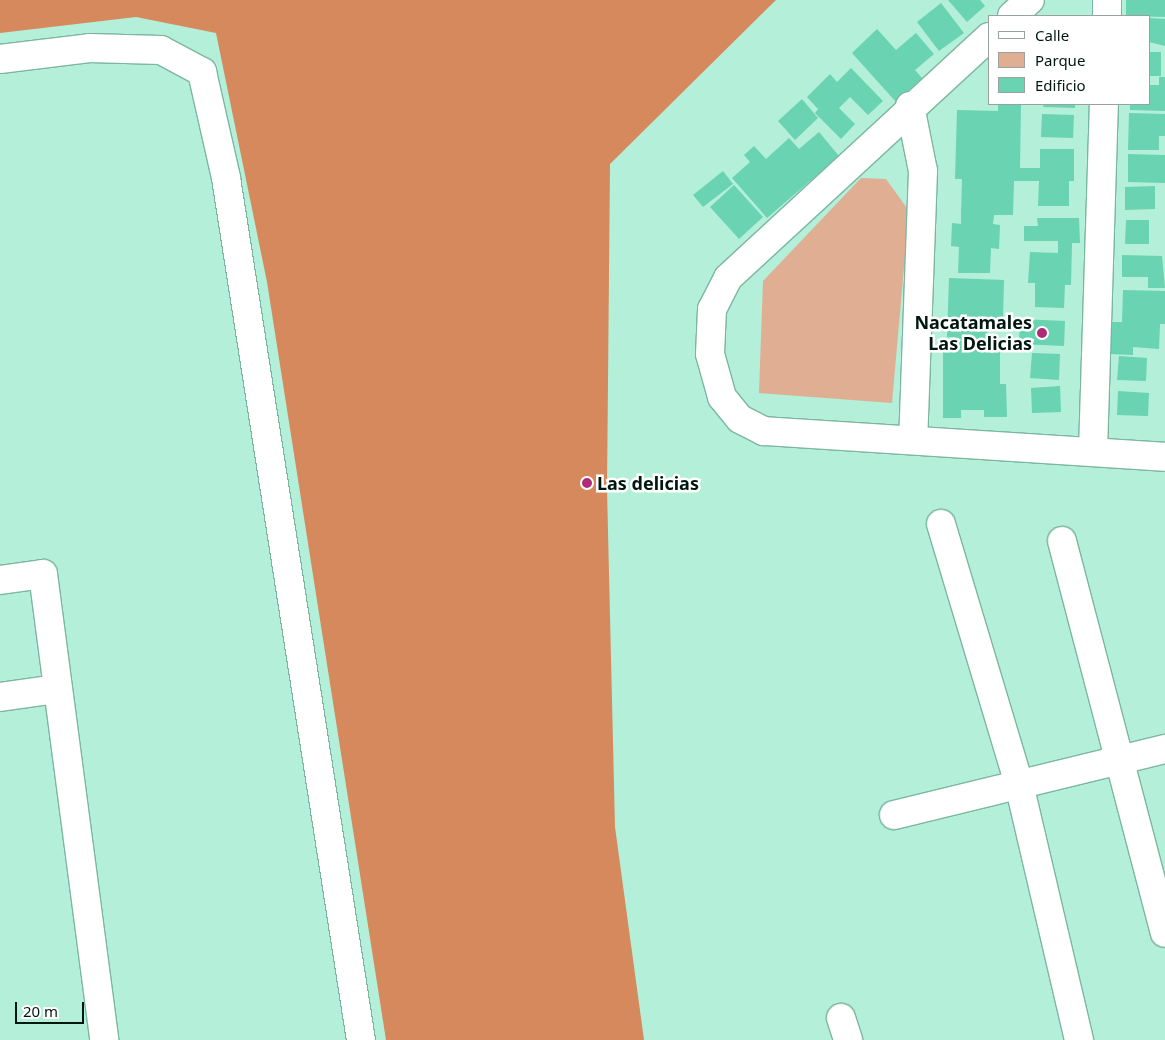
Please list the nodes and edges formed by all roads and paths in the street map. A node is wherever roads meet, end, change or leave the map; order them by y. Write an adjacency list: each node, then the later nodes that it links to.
1 (1030, 0): 3 (street)
2 (1107, 0): 4 (street)
3 (1013, 15)
4 (1107, 15)
5 (988, 38): 8 (street)
6 (0, 59): 23 (street)
7 (1104, 105): 10 (street)
8 (910, 106): 9 (street); 9 (street)
9 (913, 438): 10 (street)
10 (1093, 451): 11 (street)
11 (1165, 457)
12 (941, 524): 19 (street)
13 (1062, 541): 18 (street)
14 (0, 580): 15 (street)
15 (57, 689): 16 (street); 22 (street)
16 (0, 697)
17 (1165, 749): 18 (street)
18 (1122, 759): 19 (street); 21 (street)
19 (1019, 784): 20 (street); 24 (street)
20 (894, 815)
21 (1165, 933)
22 (104, 1040)
23 (361, 1040)
24 (1078, 1040)

